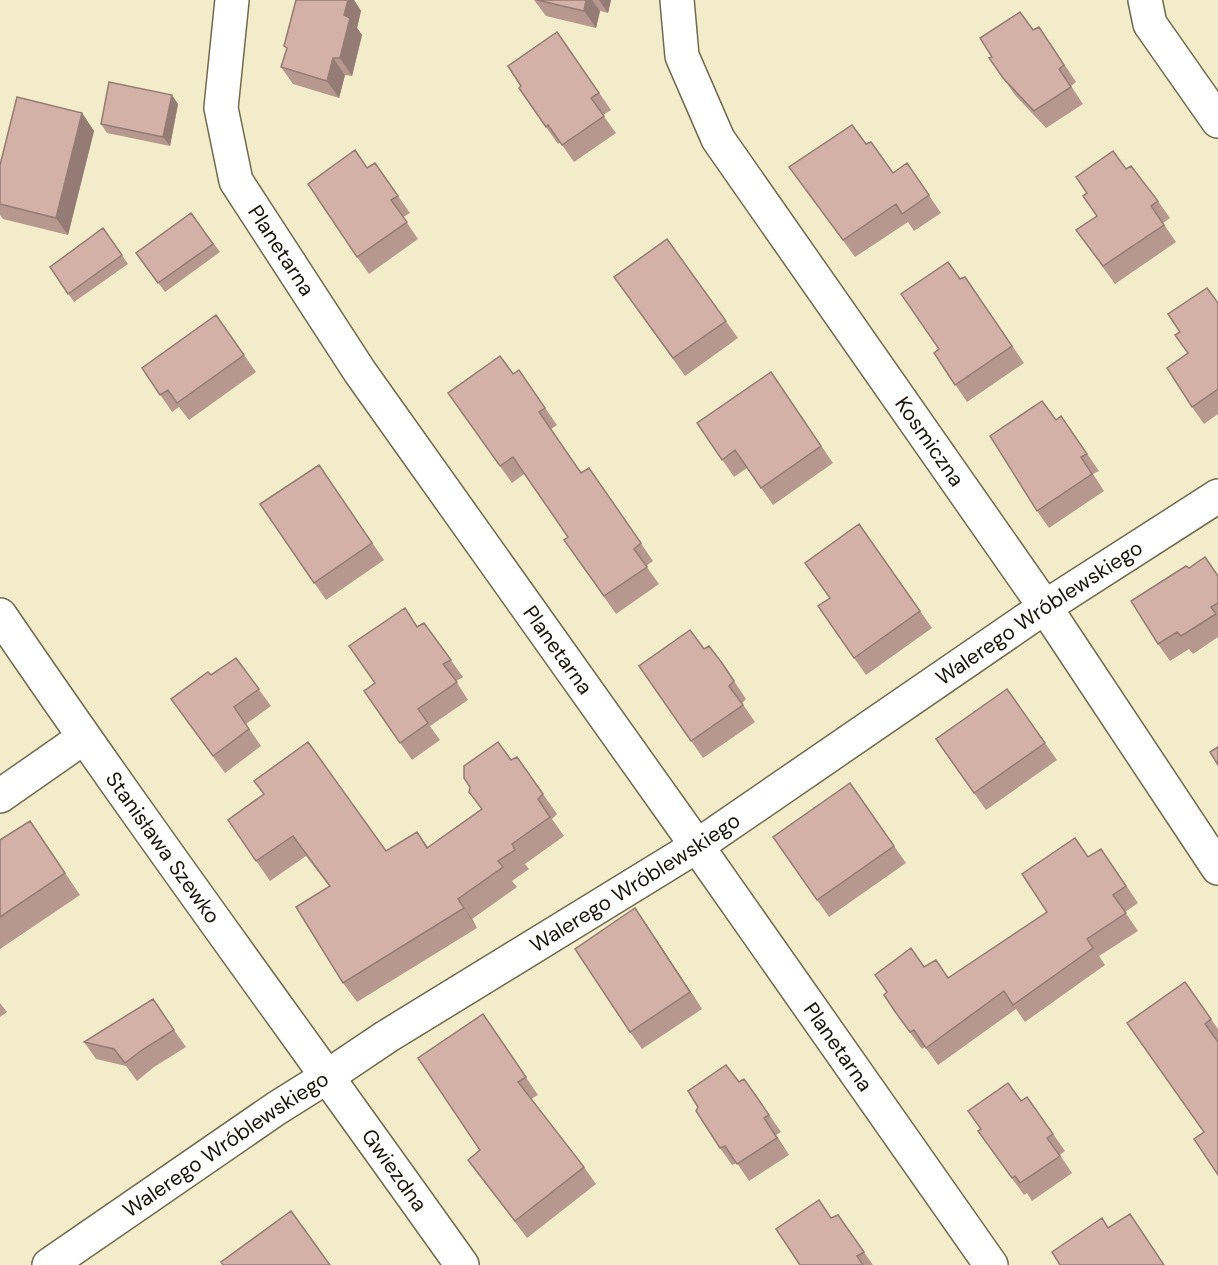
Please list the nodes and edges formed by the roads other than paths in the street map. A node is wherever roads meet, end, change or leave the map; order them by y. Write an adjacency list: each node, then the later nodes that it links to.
1 (232, 0): 10 (street, Planetarna)
2 (677, 0): 6 (street, Kosmiczna)
3 (1145, 0): 4 (street)
4 (1218, 121)
5 (1218, 496): 6 (street, Walerego Wróblewskiego)
6 (1045, 607): 10 (street, Walerego Wróblewskiego); 11 (street, Kosmiczna)
7 (0, 615): 8 (street, Stanisława Szewko)
8 (83, 738): 9 (street); 12 (street, Stanisława Szewko)
9 (0, 796)
10 (697, 846): 12 (street, Walerego Wróblewskiego); 15 (street, Planetarna)
11 (1218, 868)
12 (328, 1076): 13 (street, Walerego Wróblewskiego); 14 (street, Gwiezdna)
13 (49, 1265)
14 (462, 1265)
15 (990, 1265)

